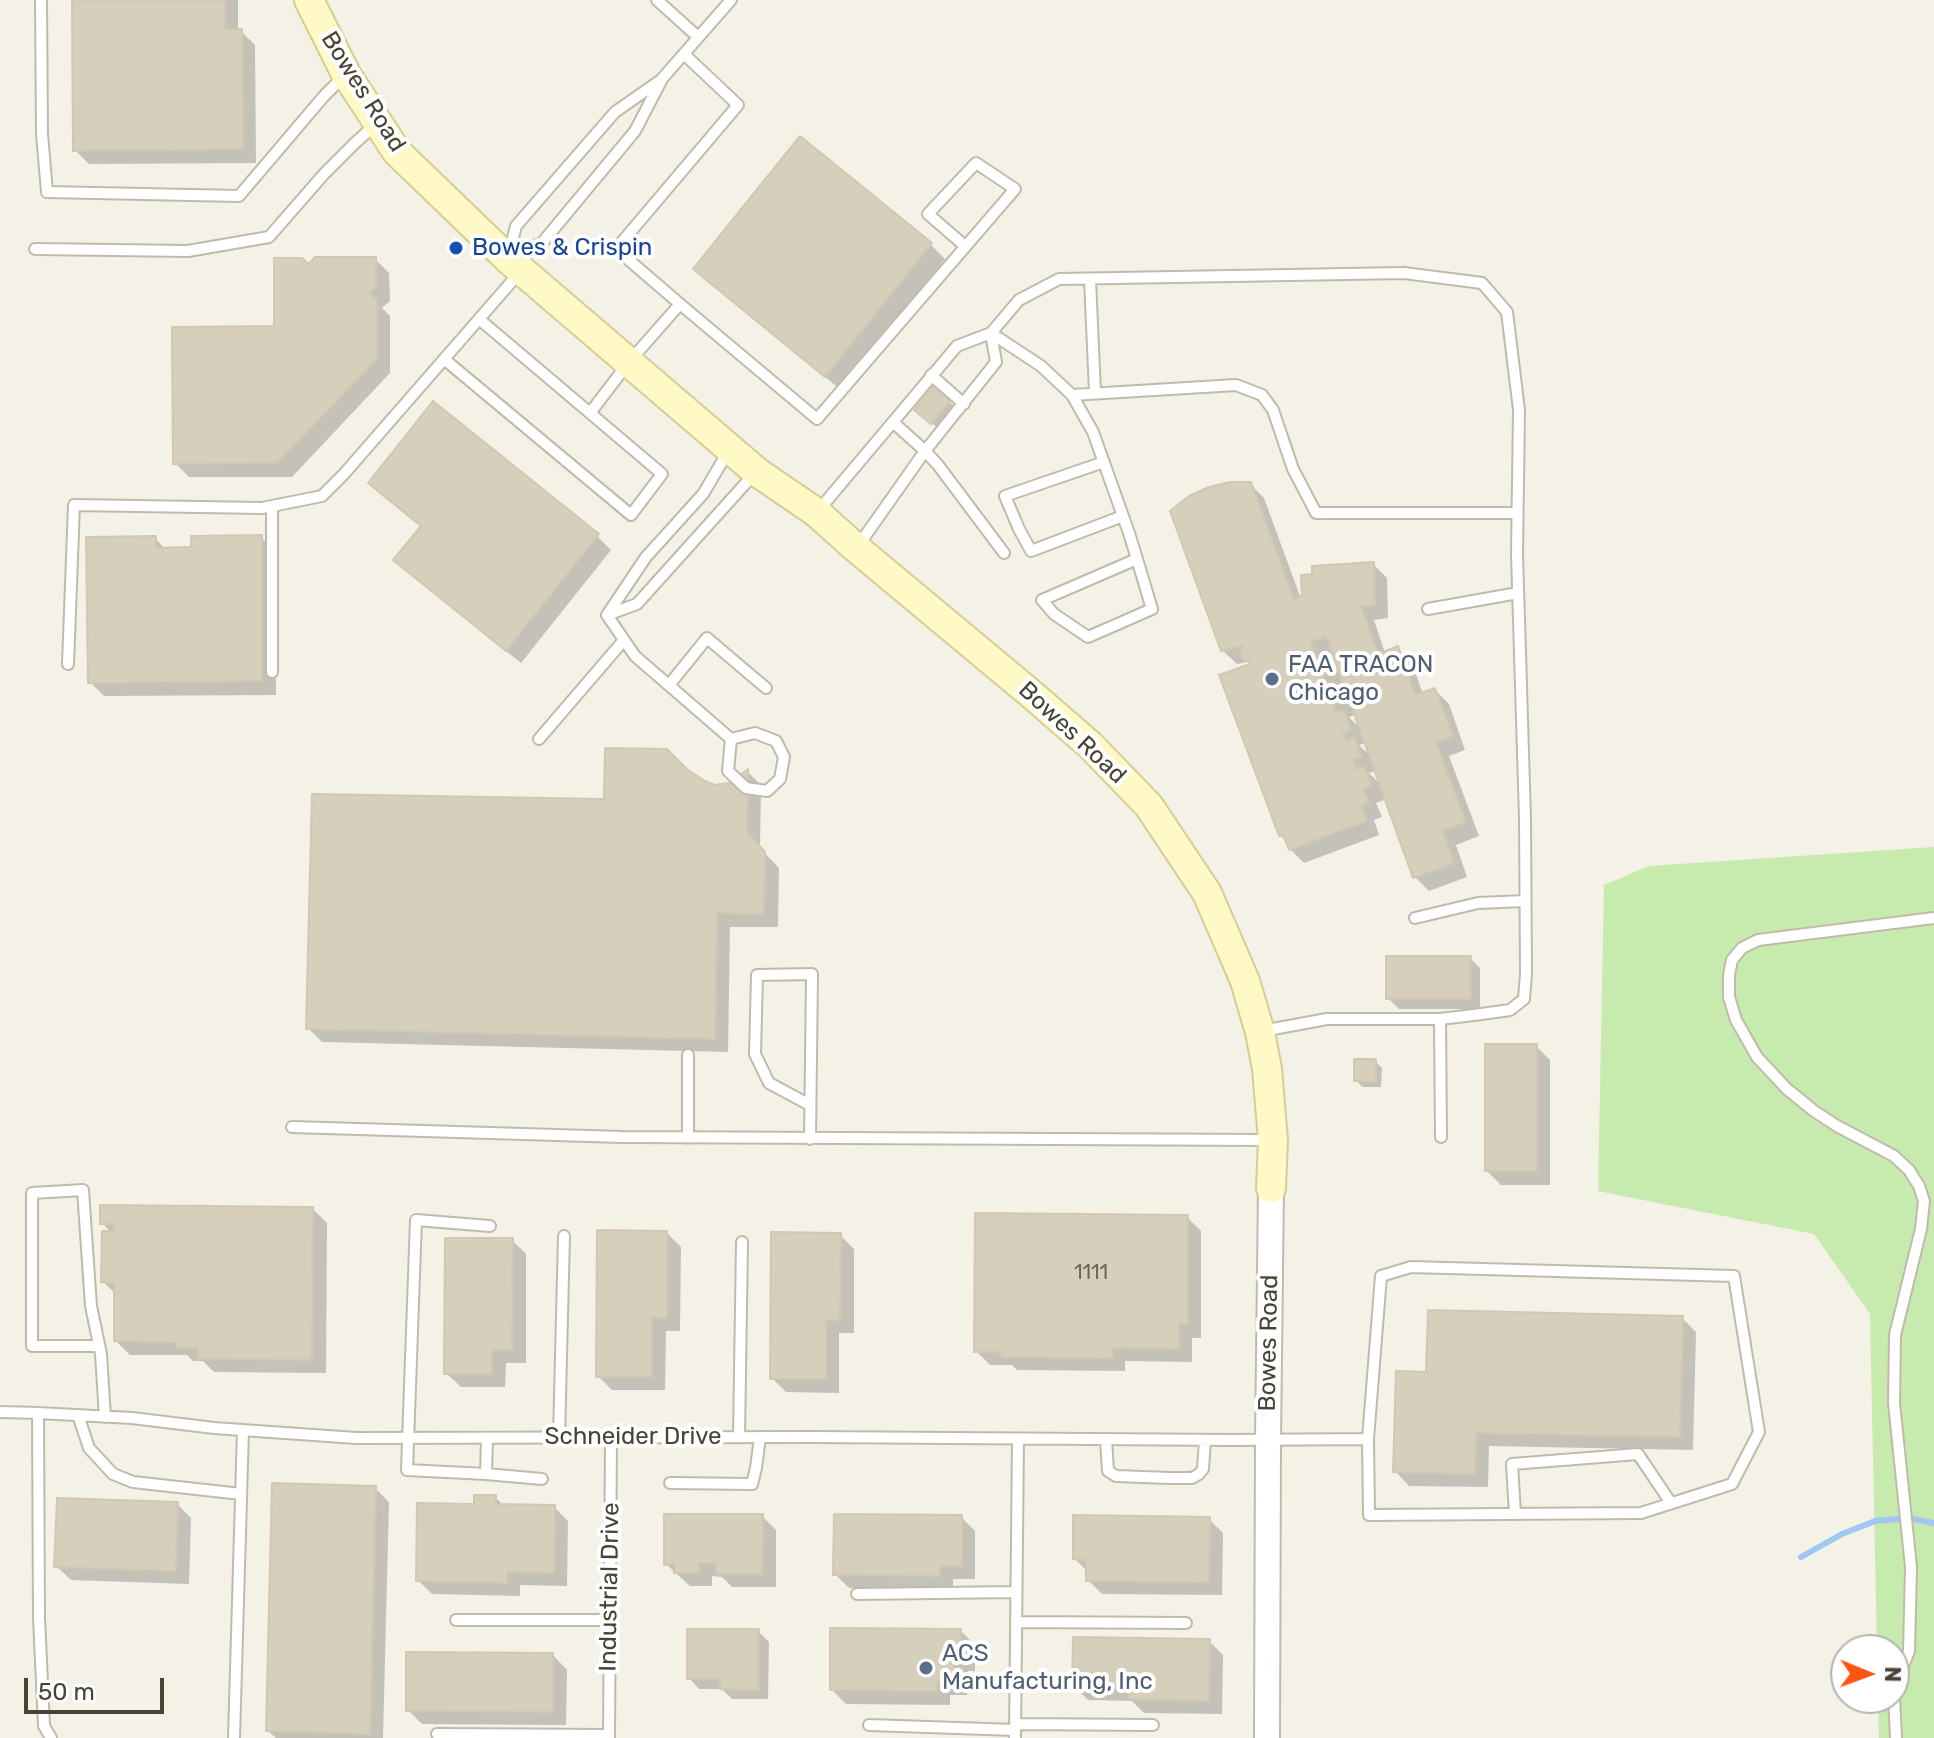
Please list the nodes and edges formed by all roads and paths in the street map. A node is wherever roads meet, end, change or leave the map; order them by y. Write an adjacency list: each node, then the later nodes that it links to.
1 (41, 0): 7 (lane)
2 (309, 0): 7 (main road, Bowes Road)
3 (657, 0): 5 (lane)
4 (731, 0): 5 (lane)
5 (698, 37): 6 (lane)
6 (685, 55): 8 (lane); 14 (lane)
7 (346, 74): 9 (main road, Bowes Road)
8 (661, 80): 12 (lane); 12 (lane)
9 (378, 123): 11 (lane); 12 (main road, Bowes Road)
10 (965, 246): 10 (lane); 14 (lane)
11 (35, 249)
12 (514, 264): 15 (lane); 18 (main road, Bowes Road)
13 (1090, 279): 16 (lane); 20 (lane); 31 (lane)
14 (680, 304): 18 (lane)
15 (479, 319): 17 (lane); 23 (lane)
16 (991, 333): 19 (lane); 21 (lane); 22 (lane)
17 (444, 359): 23 (lane); 29 (lane)
18 (629, 362): 23 (lane); 25 (main road, Bowes Road)
19 (931, 375): 22 (lane); 24 (lane)
20 (1095, 393): 21 (lane); 31 (lane)
21 (1072, 395): 27 (lane)
22 (964, 404): 26 (lane)
23 (590, 413)
24 (894, 423): 26 (lane); 30 (lane)
25 (730, 449): 28 (main road, Bowes Road); 38 (lane)
26 (925, 451): 33 (lane); 34 (lane)
27 (1104, 462): 32 (lane); 32 (lane)
28 (757, 472): 30 (main road, Bowes Road); 38 (lane)
29 (272, 506): 40 (lane); 41 (lane)
30 (817, 513): 33 (main road, Bowes Road)
31 (1517, 513): 36 (lane)
32 (1123, 516): 35 (lane)
33 (856, 548): 50 (main road, Bowes Road)
34 (1004, 553)
35 (1137, 559): 35 (lane)
36 (1518, 593): 37 (lane); 46 (lane)
37 (1428, 609)
38 (607, 615): 39 (lane)
39 (624, 640): 42 (lane); 44 (lane)
40 (68, 664)
41 (272, 672)
42 (669, 685): 43 (lane); 45 (lane)
43 (766, 688)
44 (539, 739)
45 (731, 739): 45 (lane)
46 (1525, 901): 47 (lane); 49 (lane)
47 (1415, 918)
48 (1934, 918): 91 (lane)
49 (1440, 1019): 50 (lane); 54 (lane)
50 (1260, 1032): 57 (main road, Bowes Road)
51 (688, 1055): 55 (lane)
52 (810, 1105): 52 (lane); 56 (lane)
53 (292, 1127): 55 (lane)
54 (1441, 1137)
55 (688, 1138): 56 (lane)
56 (810, 1139): 57 (lane)
57 (1273, 1140): 58 (main road, Bowes Road)
58 (1271, 1188): 78 (street, Bowes Road)
59 (490, 1226): 72 (lane)
60 (564, 1236): 68 (lane)
61 (742, 1242): 70 (lane)
62 (99, 1346): 62 (lane); 66 (lane)
63 (0, 1412): 64 (lane, Schneider Drive)
64 (38, 1413): 65 (lane, Schneider Drive); 98 (lane)
65 (78, 1415): 66 (lane, Schneider Drive); 82 (lane)
66 (105, 1417): 67 (lane, Schneider Drive)
67 (243, 1430): 72 (lane, Schneider Drive); 82 (lane)
68 (559, 1437): 69 (lane, Schneider Drive); 73 (lane, Schneider Drive)
69 (611, 1437): 70 (lane, Schneider Drive); 88 (lane, Industrial Drive)
70 (739, 1437): 71 (lane, Schneider Drive)
71 (760, 1437): 74 (lane, Schneider Drive); 81 (lane)
72 (410, 1438): 73 (lane, Schneider Drive); 79 (lane)
73 (487, 1438): 79 (lane)
74 (1018, 1439): 75 (lane, Schneider Drive); 85 (lane)
75 (1106, 1439): 77 (lane, Schneider Drive); 77 (lane)
76 (1368, 1439): 78 (lane, Schneider Drive); 83 (lane); 84 (lane)
77 (1205, 1440): 78 (lane, Schneider Drive)
78 (1268, 1440): 100 (street, Bowes Road)
79 (486, 1474): 80 (lane)
80 (542, 1479)
81 (670, 1483)
82 (241, 1494): 99 (lane)
83 (1671, 1503): 84 (lane); 84 (lane)
84 (1515, 1514)
85 (1016, 1592): 86 (lane); 89 (lane)
86 (857, 1594)
87 (456, 1620): 88 (lane)
88 (610, 1620): 97 (lane, Industrial Drive)
89 (1016, 1622): 90 (lane); 95 (lane)
90 (1186, 1623)
91 (1909, 1634)
92 (1895, 1714): 101 (lane)
93 (869, 1725): 95 (lane)
94 (1153, 1725): 95 (lane)
95 (1015, 1731)
96 (437, 1734): 97 (lane)
97 (609, 1737)
98 (51, 1738)
99 (234, 1738)
100 (1267, 1738)
101 (1896, 1738)

